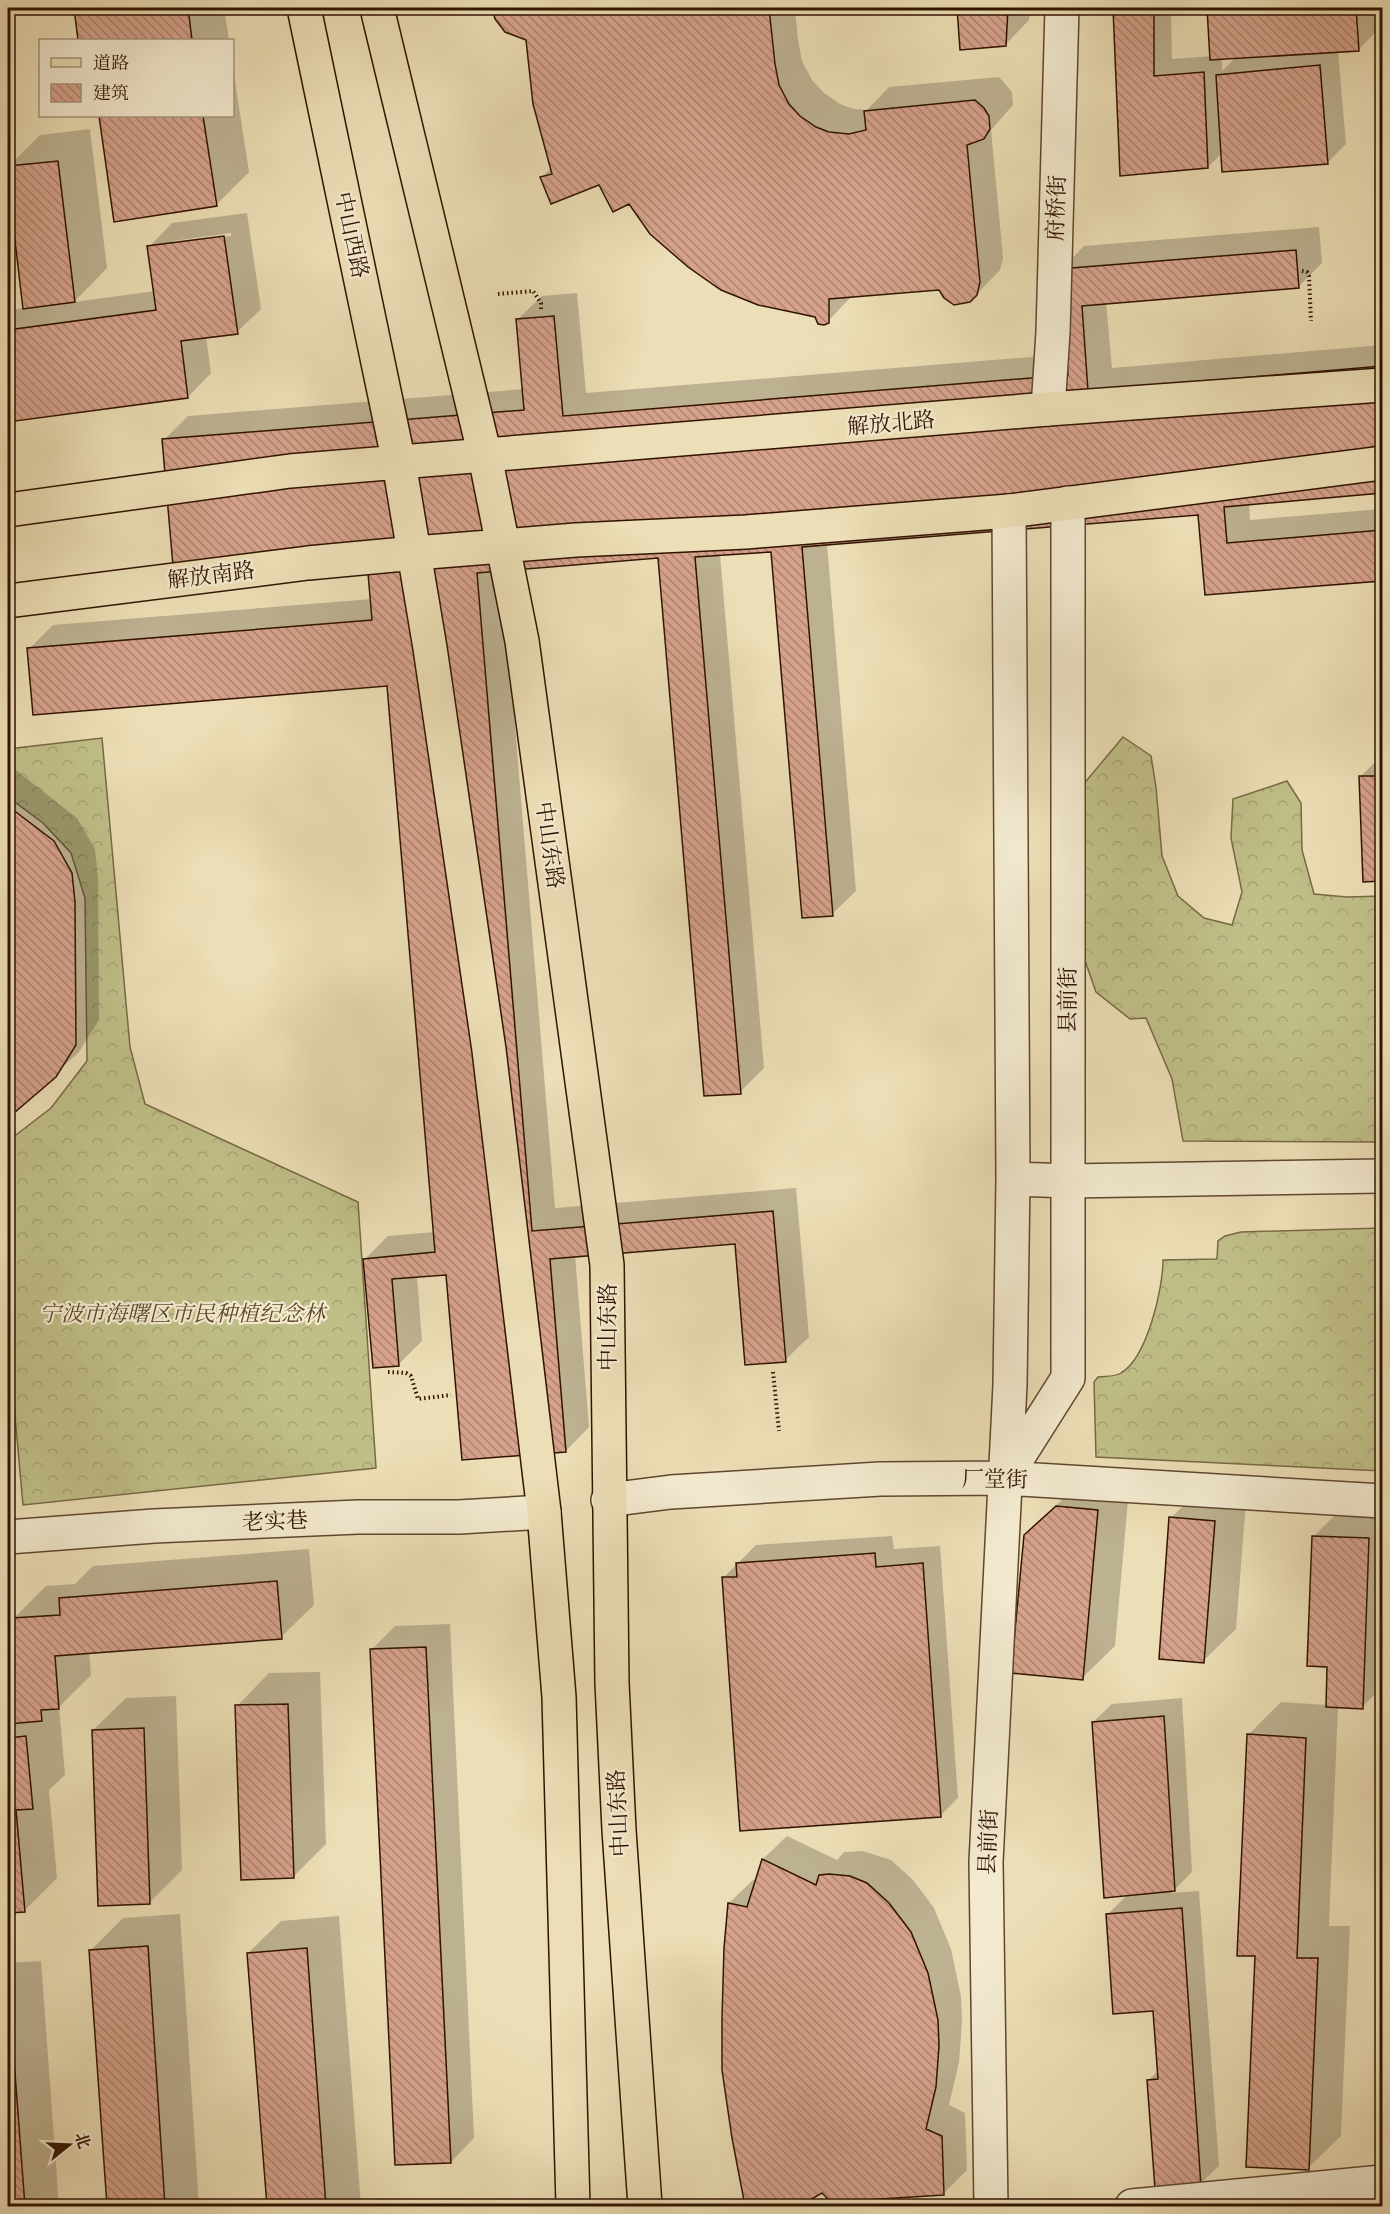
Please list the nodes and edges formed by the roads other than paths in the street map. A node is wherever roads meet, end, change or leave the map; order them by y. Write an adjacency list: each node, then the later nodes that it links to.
1 (304, 8): 7 (main road, 中山西路)
2 (377, 8): 6 (main road)
3 (1062, 8): 5 (street, 府桥街)
4 (1383, 385): 5 (main road, 解放北路)
5 (1048, 409): 6 (main road, 解放北路)
6 (485, 456): 7 (main road, 解放北路); 12 (main road, 中山东路)
7 (399, 463): 10 (main road); 13 (main road)
8 (1383, 463): 9 (main road)
9 (1068, 503): 11 (main road); 17 (street, 县前街)
10 (8, 510)
11 (1009, 511): 12 (main road); 16 (street, 县前街)
12 (504, 547): 13 (main road); 19 (main road, 中山东路)
13 (415, 553): 14 (main road, 解放南路); 21 (main road)
14 (8, 601)
15 (1383, 1176): 17 (street)
16 (1013, 1179): 17 (street); 18 (street, 县前街)
17 (1068, 1181): 18 (street, 县前街)
18 (1005, 1478): 19 (street, 厂堂街); 20 (street, 厂堂街); 26 (street, 县前街)
19 (608, 1500): 25 (main road, 中山东路)
20 (1383, 1501)
21 (544, 1512): 22 (street, 老实巷); 24 (main road)
22 (8, 1538)
23 (1382, 2182): 27 (street); 28 (street)
24 (573, 2206)
25 (645, 2206)
26 (991, 2206)
27 (1132, 2206)
28 (1381, 2206)

